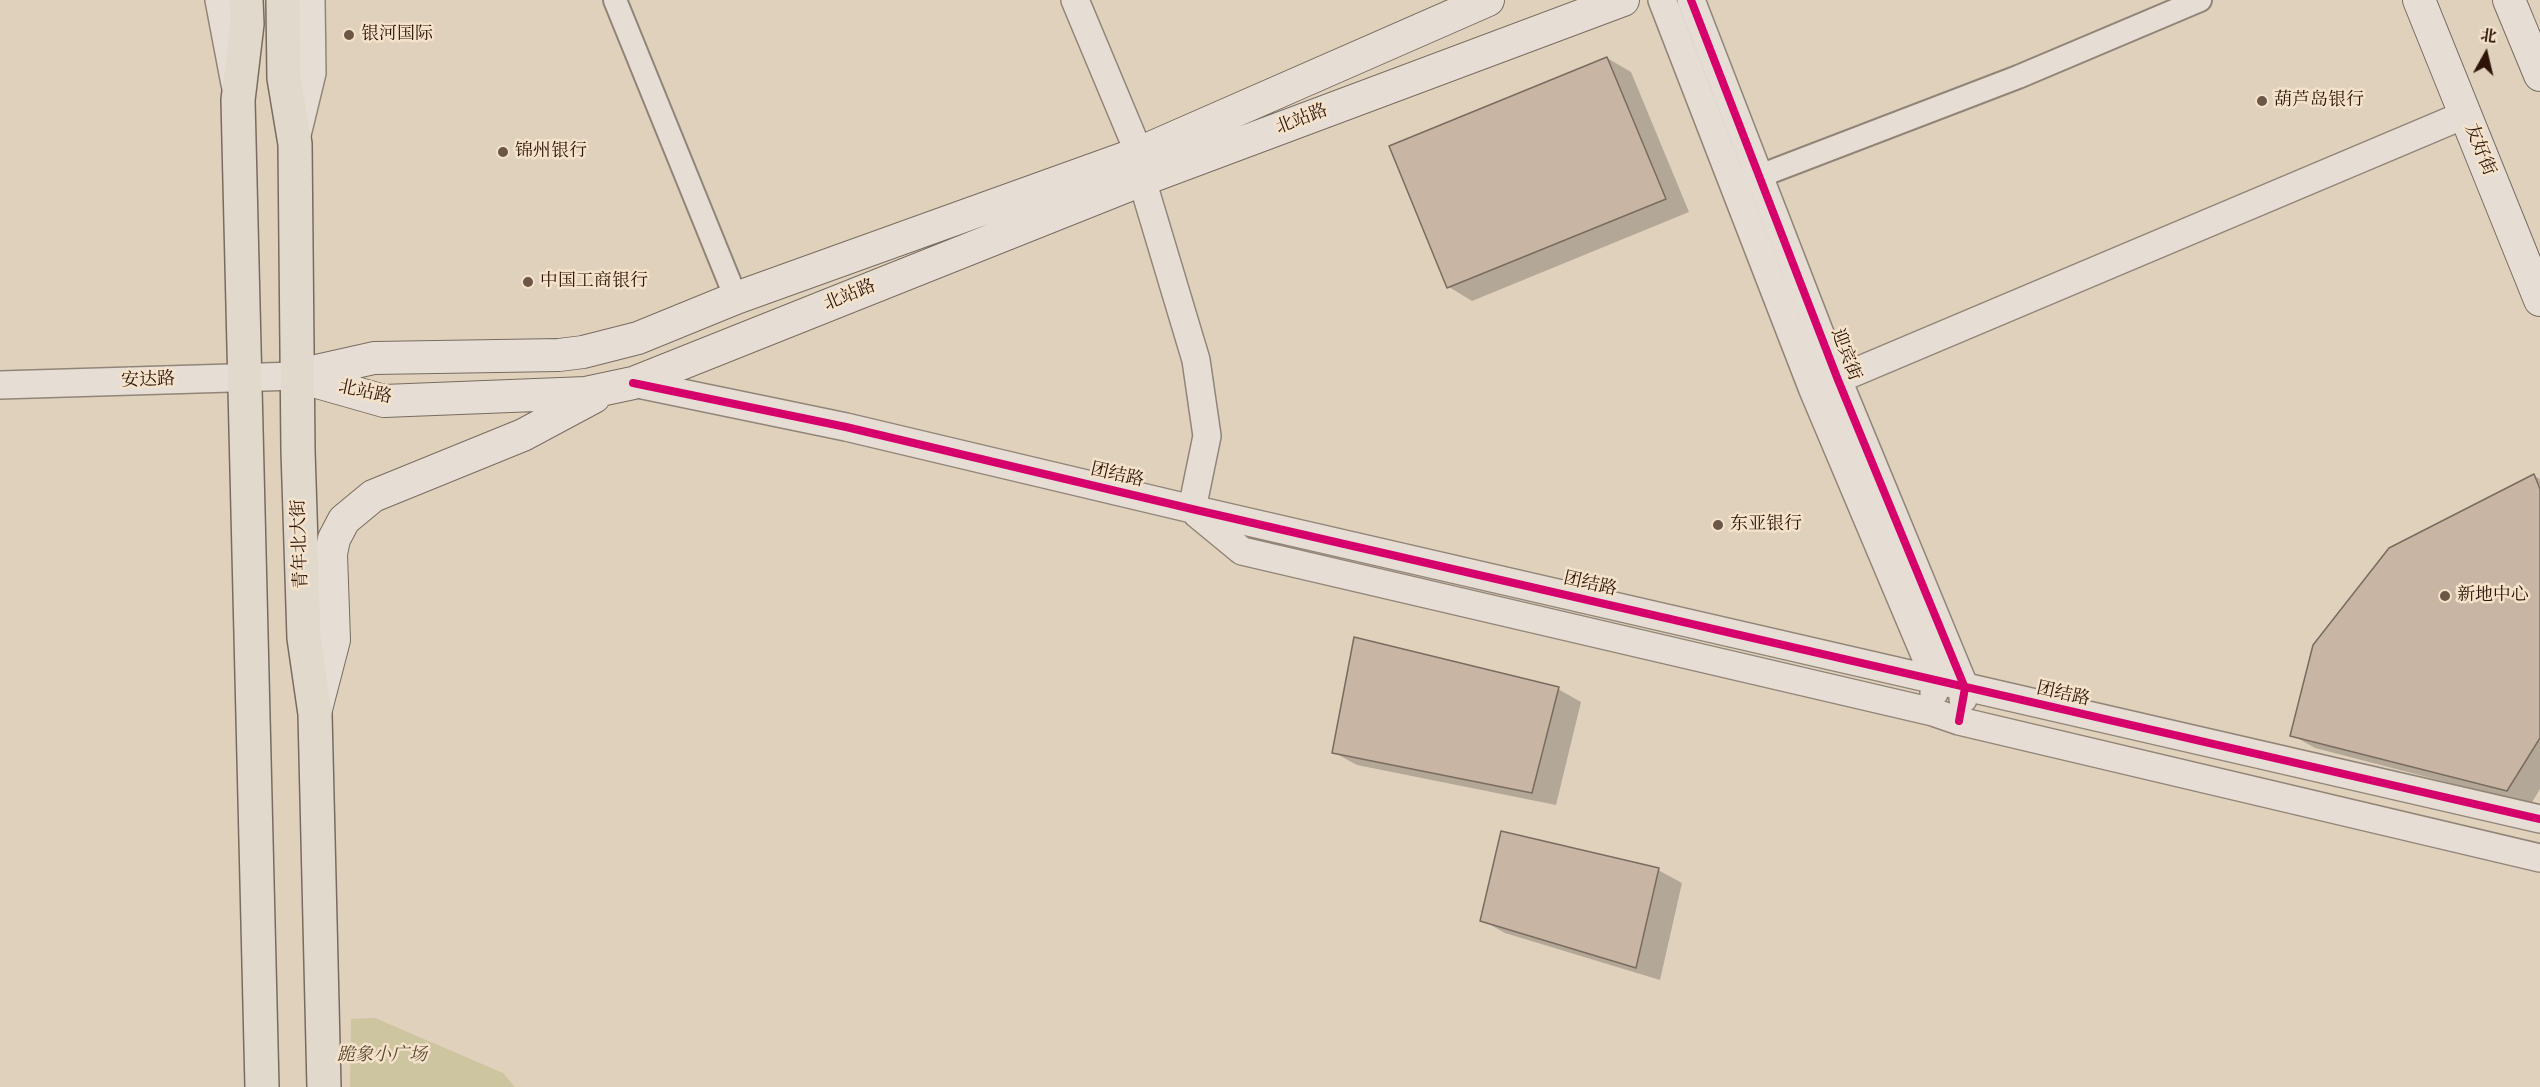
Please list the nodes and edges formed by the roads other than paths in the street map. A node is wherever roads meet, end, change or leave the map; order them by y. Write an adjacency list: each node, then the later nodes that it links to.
1 (219, 0): 16 (street)
2 (246, 0): 16 (main road)
3 (282, 0): 18 (main road, 青年北大街)
4 (310, 0): 18 (street)
5 (615, 0): 22 (street)
6 (1075, 0): 19 (street)
7 (1488, 0): 14 (main road, 北站路)
8 (1623, 0): 19 (main road, 北站路)
9 (1662, 0): 21 (street)
10 (1690, 0): 20 (street, 迎宾街)
11 (2200, 0): 20 (street)
12 (2419, 0): 17 (main road, 友好街)
13 (2509, 0): 15 (main road)
14 (1454, 7): 19 (main road, 北站路)
15 (2540, 75)
16 (238, 100): 25 (main road)
17 (2464, 115): 23 (main road, 友好街); 26 (street)
18 (295, 144): 24 (main road, 青年北大街)
19 (1140, 167): 22 (main road, 北站路); 28 (main road, 北站路); 30 (street)
20 (1759, 176): 21 (street); 26 (street, 迎宾街)
21 (1734, 186): 29 (street)
22 (736, 298): 24 (main road, 北站路)
23 (2540, 300)
24 (296, 376): 25 (street, 安达路); 28 (main road, 北站路); 34 (main road, 青年北大街)
25 (243, 378): 27 (street, 安达路); 38 (main road)
26 (1838, 380): 29 (street); 32 (street, 迎宾街)
27 (0, 385)
28 (622, 385): 30 (street, 团结路); 34 (main road)
29 (1813, 390): 31 (street)
30 (1191, 509): 31 (street, 团结路); 33 (street, 团结路)
31 (1935, 680): 32 (street, 团结路); 33 (street)
32 (1965, 688): 35 (street); 36 (street, 团结路)
33 (1933, 712): 35 (street, 团结路)
34 (315, 714): 39 (main road, 青年北大街)
35 (1959, 721): 37 (street, 团结路)
36 (2540, 819)
37 (2540, 858)
38 (262, 1087)
39 (324, 1087)

